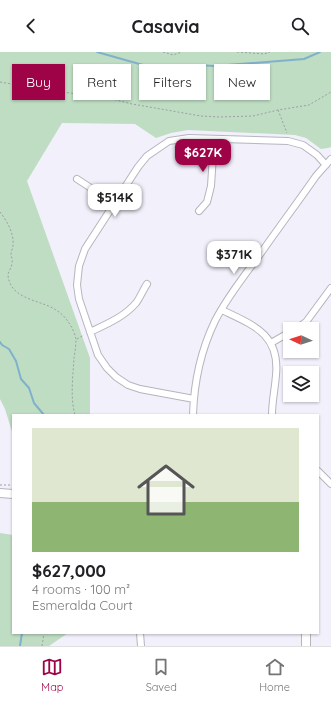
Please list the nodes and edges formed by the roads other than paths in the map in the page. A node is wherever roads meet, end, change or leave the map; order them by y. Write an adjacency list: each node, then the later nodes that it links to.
1 (214, 139): 2 (street); 4 (street); 5 (street)
2 (329, 162): 8 (street)
3 (77, 179): 4 (street)
4 (114, 203): 10 (street)
5 (199, 211)
6 (147, 284): 10 (street)
7 (331, 288): 9 (street)
8 (222, 310): 12 (street); 13 (street)
9 (306, 322)
10 (90, 332): 13 (street)
11 (283, 336): 12 (street)
12 (271, 343): 15 (street)
13 (194, 398): 14 (street)
14 (193, 414)
15 (272, 414)
16 (319, 472): 17 (street)
17 (331, 484)
18 (0, 493): 19 (street)
19 (12, 494)
20 (140, 634): 22 (street)
21 (306, 634): 23 (street)
22 (141, 646)
23 (306, 646)

